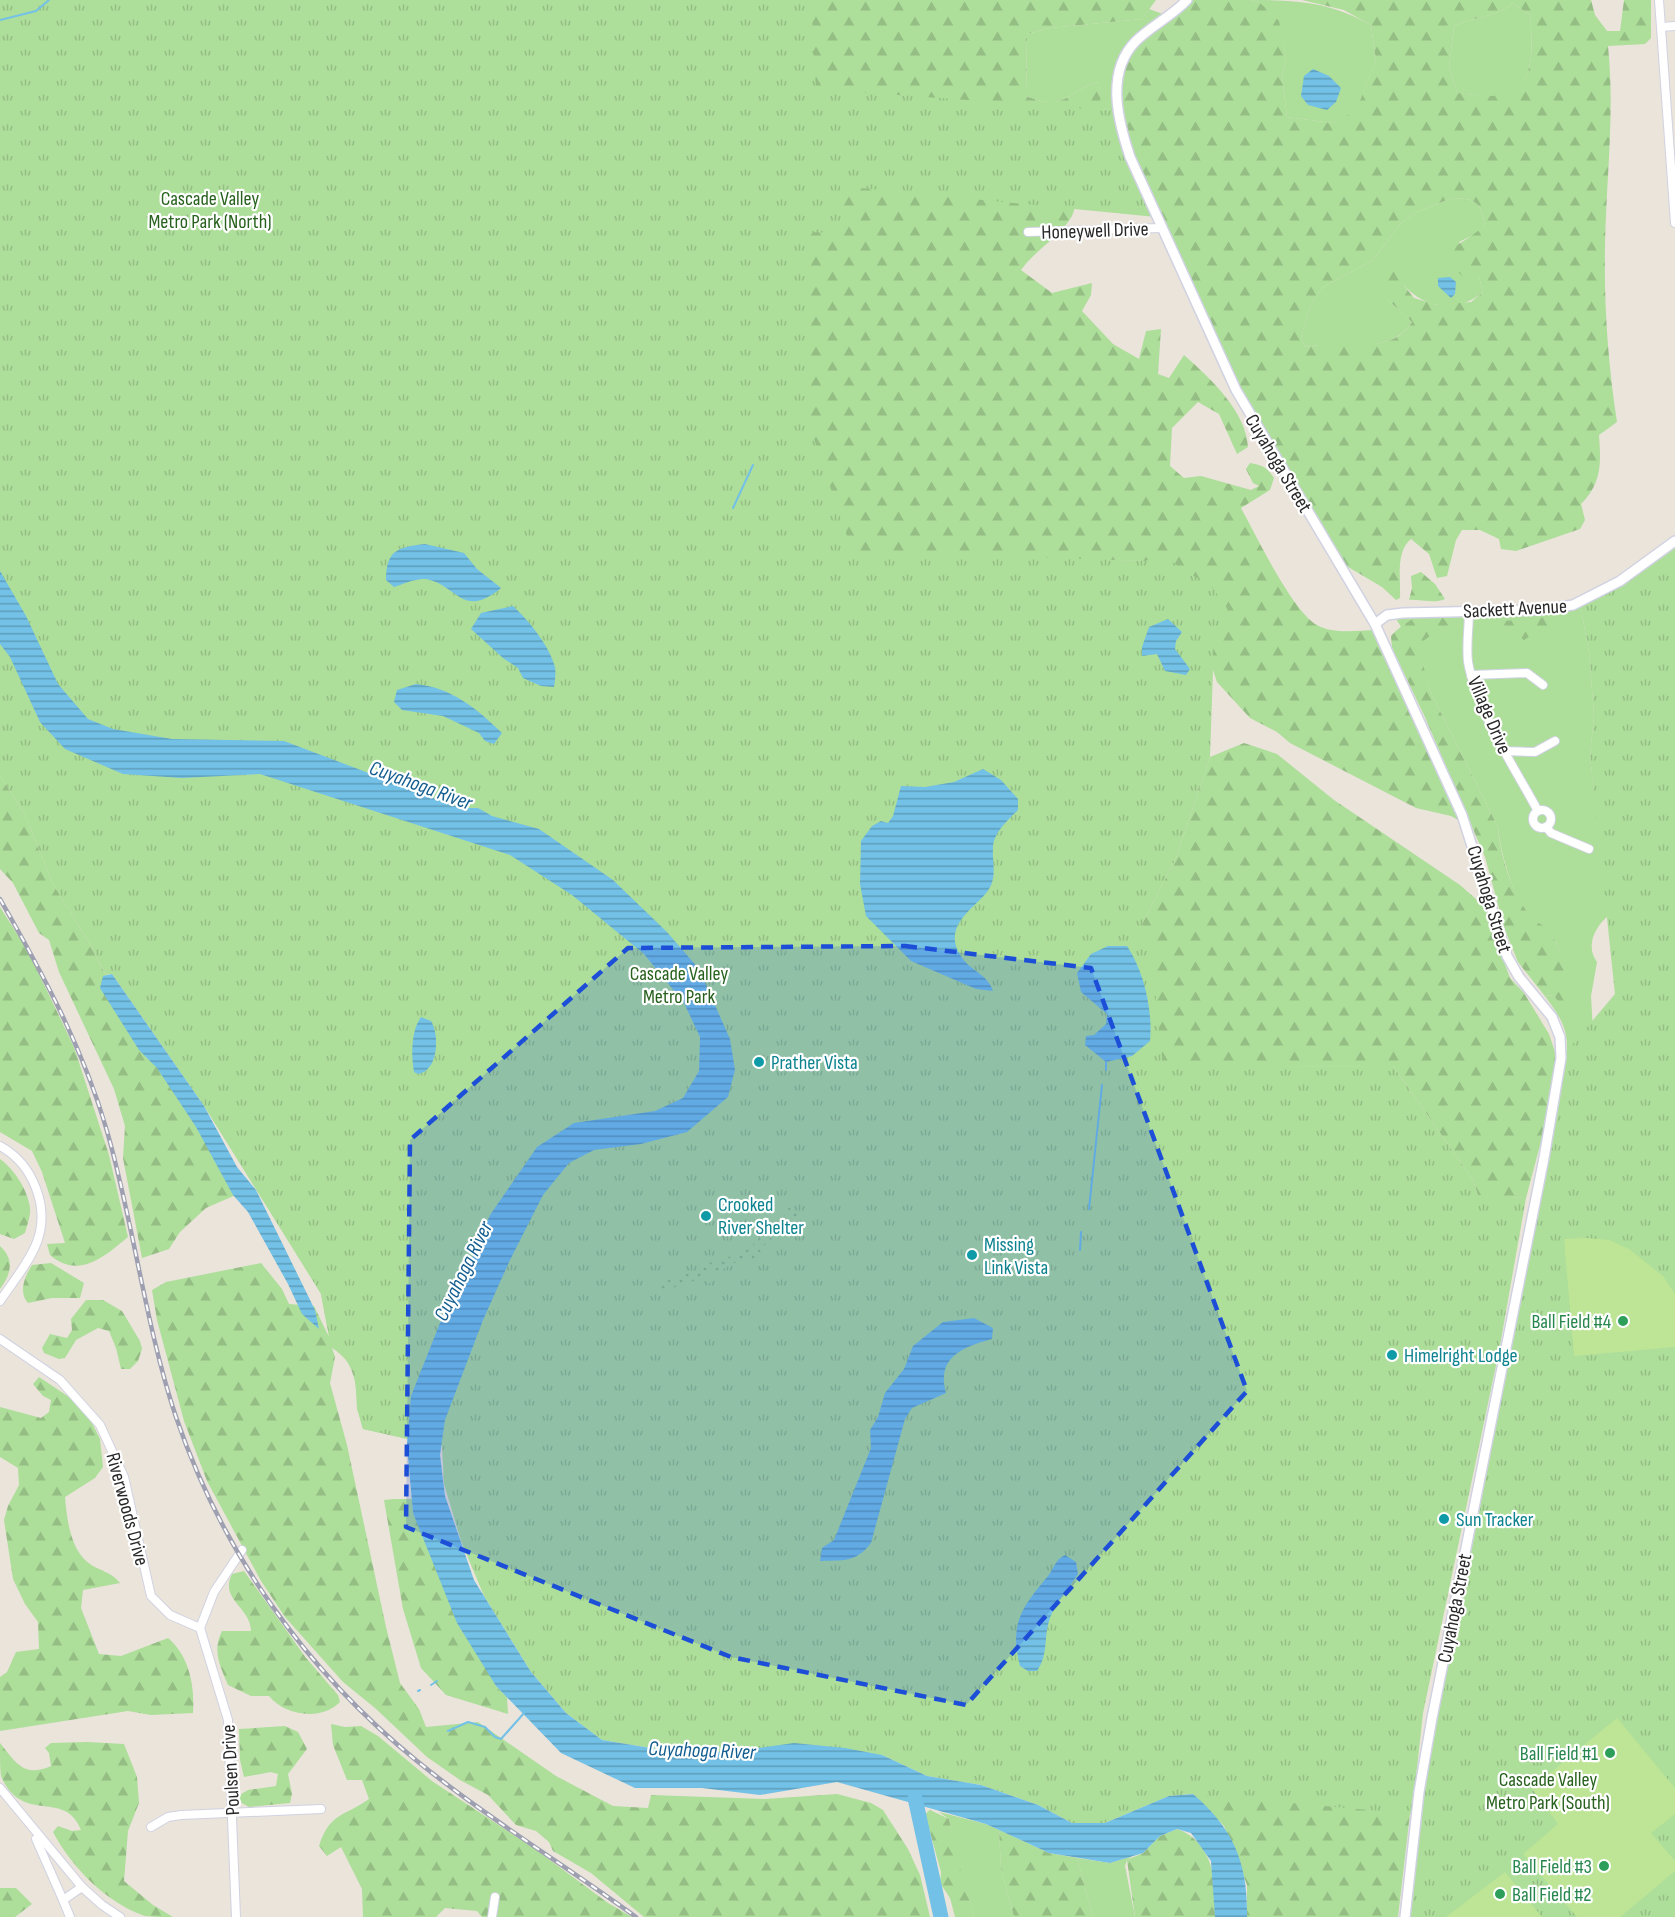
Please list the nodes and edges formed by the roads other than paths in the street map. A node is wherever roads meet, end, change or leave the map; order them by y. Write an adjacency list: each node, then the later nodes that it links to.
1 (1187, 0): 6 (street, Cuyahoga Street)
2 (1659, 0): 4 (street)
3 (1675, 26): 4 (street)
4 (1661, 27): 5 (street)
5 (1675, 223)
6 (1161, 228): 7 (street, Honeywell Drive); 10 (street, Cuyahoga Street)
7 (1028, 232)
8 (1675, 542): 9 (street, Sackett Avenue)
9 (1469, 611): 10 (street, Sackett Avenue); 11 (street, Village Drive)
10 (1375, 624): 35 (street, Cuyahoga Street)
11 (1471, 675): 12 (street); 14 (street, Village Drive)
12 (1543, 685)
13 (1556, 741): 14 (street)
14 (1504, 751): 15 (street, Village Drive)
15 (1538, 811): 16 (street, Village Drive); 16 (street, Village Drive)
16 (1546, 827): 17 (street)
17 (1589, 849)
18 (0, 1146): 19 (street)
19 (0, 1301)
20 (0, 1339): 22 (street, Riverwoods Drive)
21 (242, 1550): 22 (street)
22 (200, 1628): 25 (street, Poulsen Drive)
23 (0, 1788): 27 (street)
24 (321, 1809): 25 (street)
25 (232, 1813): 26 (street); 33 (street, Poulsen Drive)
26 (151, 1827)
27 (32, 1829): 28 (street); 30 (street)
28 (82, 1887): 30 (street); 32 (street)
29 (495, 1897): 34 (street)
30 (63, 1900): 31 (street)
31 (69, 1917)
32 (120, 1917)
33 (236, 1917)
34 (492, 1917)
35 (1405, 1917)

